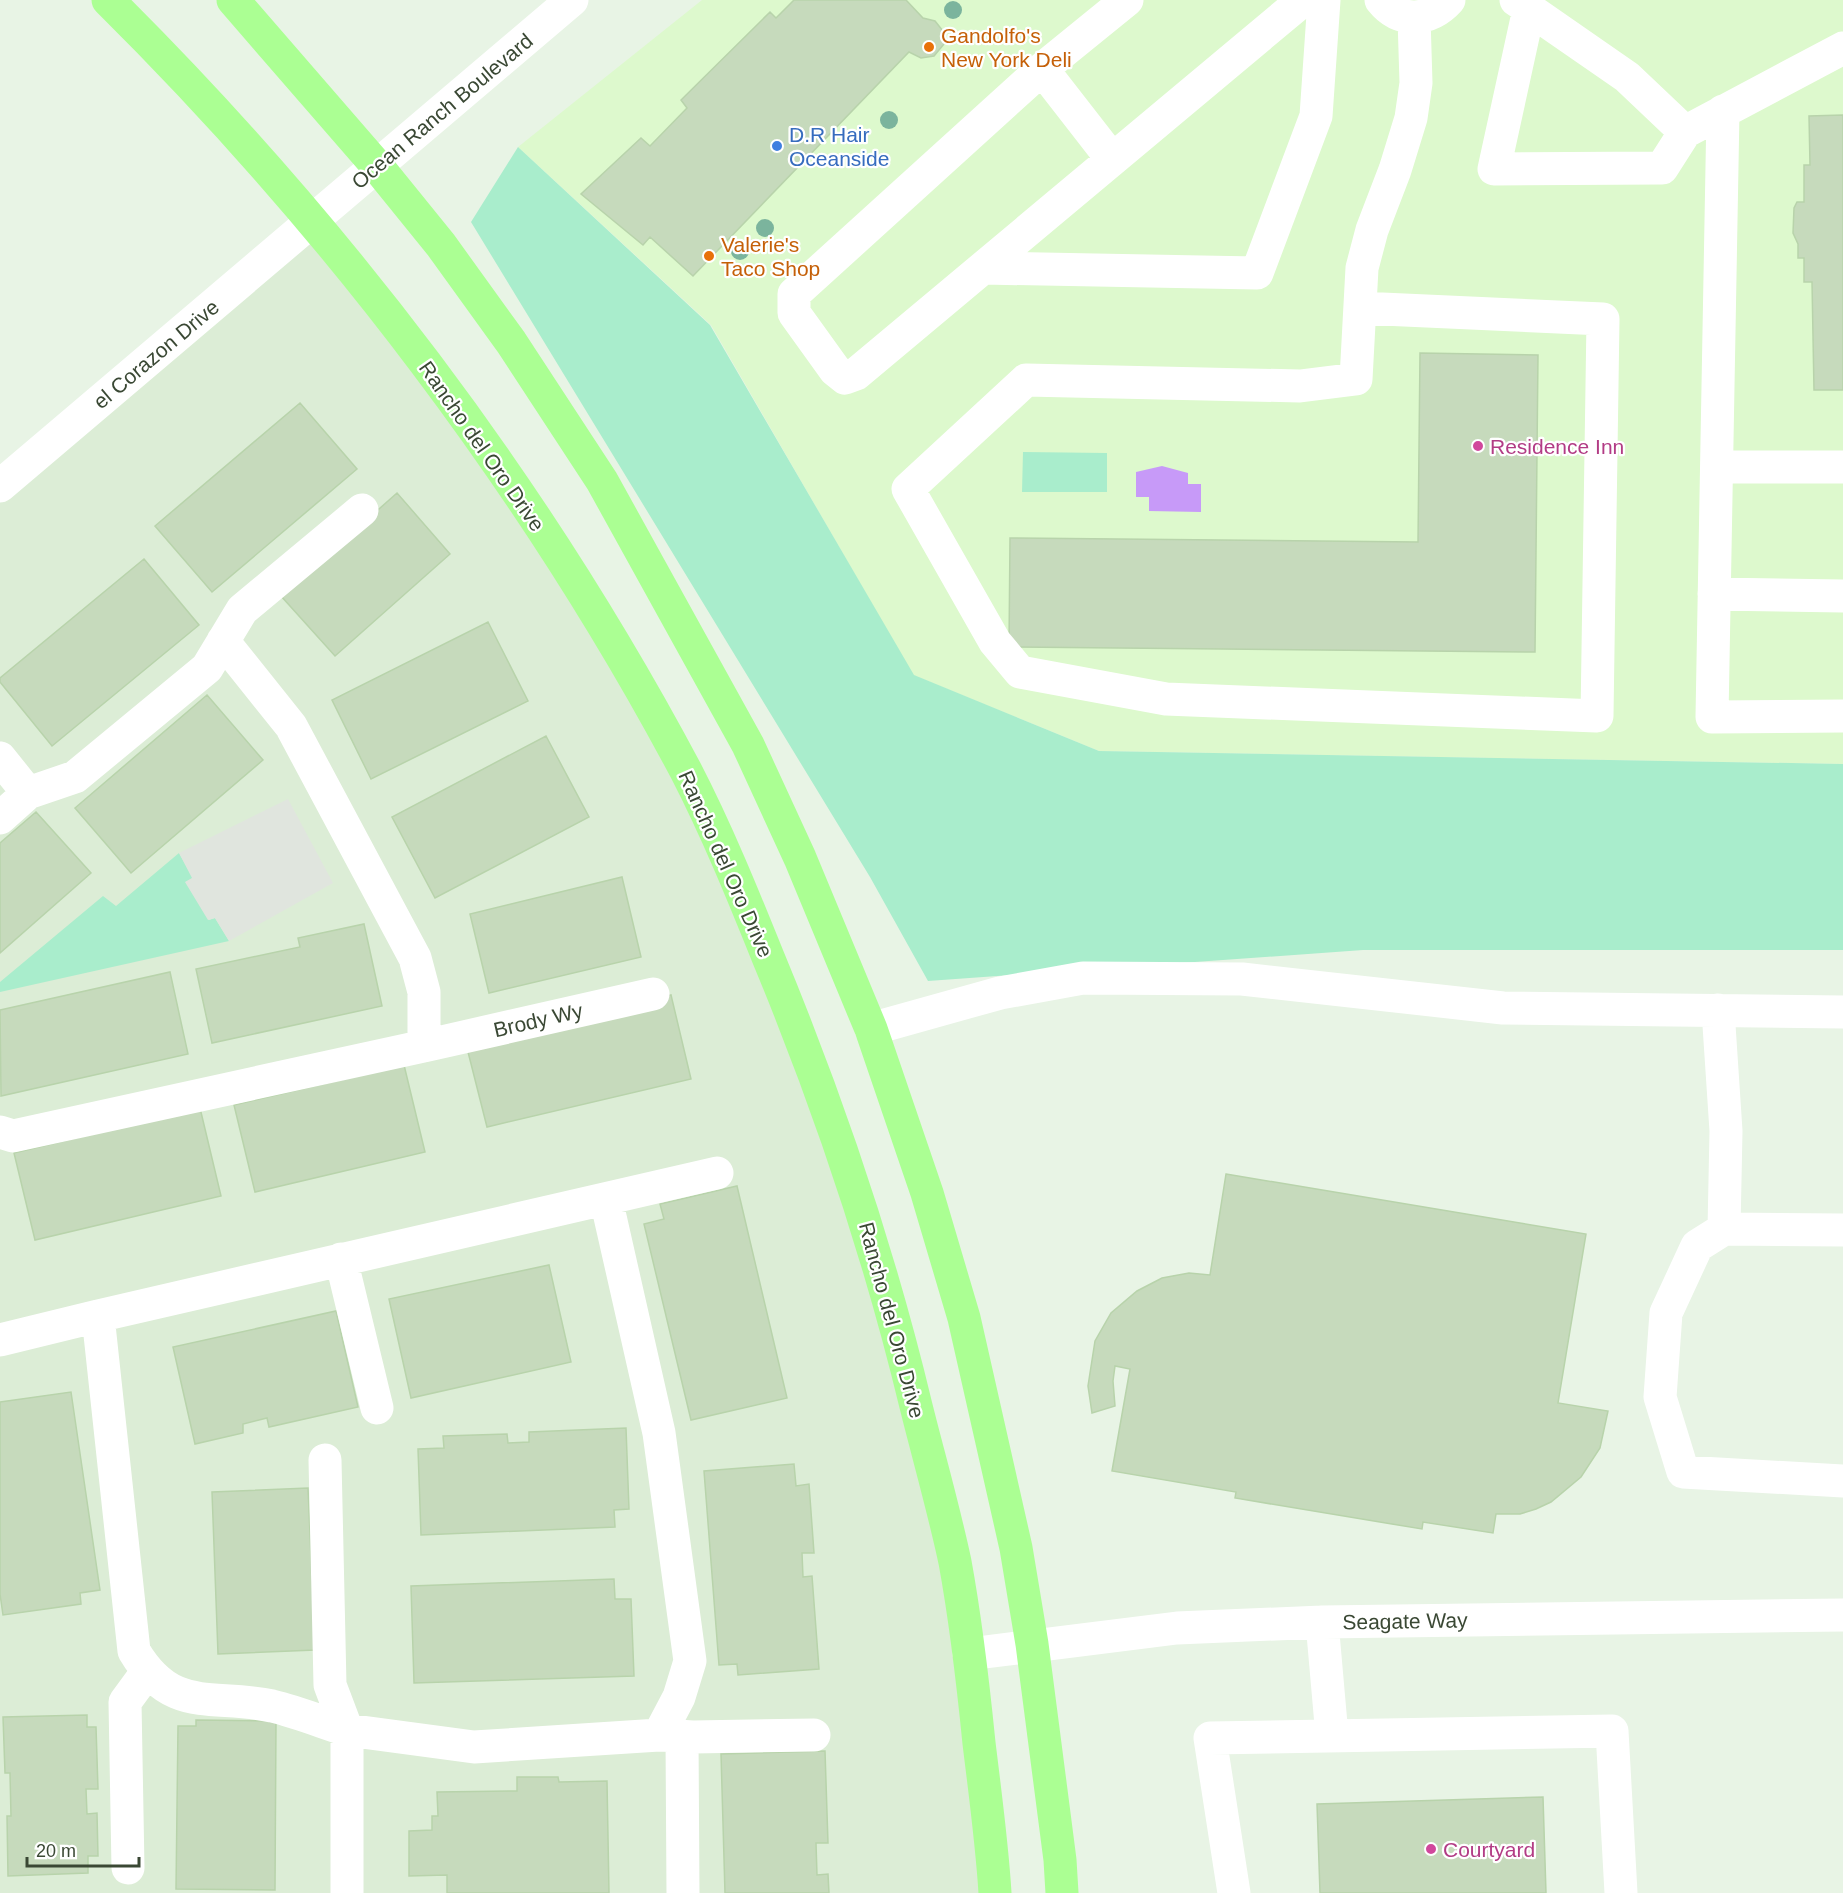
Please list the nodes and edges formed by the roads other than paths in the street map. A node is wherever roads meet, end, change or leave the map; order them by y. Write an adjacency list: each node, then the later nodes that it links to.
1 (108, 0): 17 (main road, Rancho del Oro Drive)
2 (233, 0): 16 (main road)
3 (573, 0): 16 (street, Ocean Ranch Boulevard)
4 (1127, 0): 12 (street)
5 (1303, 0): 15 (street)
6 (1324, 0): 18 (street)
7 (1382, 0): 10 (street)
8 (1449, 0): 10 (street)
9 (1522, 4): 14 (street); 14 (street)
10 (1414, 18): 19 (street)
11 (1843, 48): 13 (street)
12 (1042, 69): 15 (street); 18 (street)
13 (1723, 111): 14 (street); 20 (street)
14 (1685, 132)
15 (1112, 159): 18 (street)
16 (377, 166): 17 (street, Ocean Ranch Boulevard); 34 (main road)
17 (312, 222): 22 (street, el Corazon Drive); 50 (main road, Rancho del Oro Drive)
18 (982, 268)
19 (1360, 308): 19 (street)
20 (1718, 467): 21 (street); 24 (street)
21 (1843, 467)
22 (0, 486)
23 (362, 510): 26 (street)
24 (1714, 594): 25 (street); 27 (street)
25 (1843, 596)
26 (223, 641): 29 (street); 35 (street)
27 (1843, 716)
28 (0, 758): 29 (street)
29 (28, 793): 30 (street)
30 (0, 818)
31 (653, 994): 35 (street, Brody Wy)
32 (1718, 1010): 33 (street); 34 (street); 39 (street)
33 (1843, 1012)
34 (871, 1029): 49 (main road)
35 (424, 1046): 36 (street, Brody Wy)
36 (0, 1132)
37 (717, 1173): 38 (street)
38 (606, 1199): 41 (street); 53 (street)
39 (1724, 1229): 40 (street); 46 (street)
40 (1843, 1230)
41 (341, 1259): 42 (street); 44 (street)
42 (98, 1316): 43 (street); 51 (street)
43 (0, 1340)
44 (377, 1408)
45 (326, 1460): 52 (street)
46 (1843, 1481)
47 (1843, 1615): 48 (street, Seagate Way)
48 (1322, 1622): 49 (street, Seagate Way); 55 (street)
49 (1032, 1644): 50 (street, Seagate Way); 60 (main road)
50 (969, 1654): 59 (main road, Rancho del Oro Drive)
51 (147, 1672): 52 (street); 56 (street)
52 (347, 1730): 53 (street); 57 (street)
53 (670, 1735): 54 (street); 58 (street)
54 (814, 1735)
55 (1332, 1736): 61 (street); 62 (street)
56 (128, 1868)
57 (346, 1893)
58 (683, 1893)
59 (994, 1893)
60 (1062, 1893)
61 (1234, 1893)
62 (1621, 1893)

